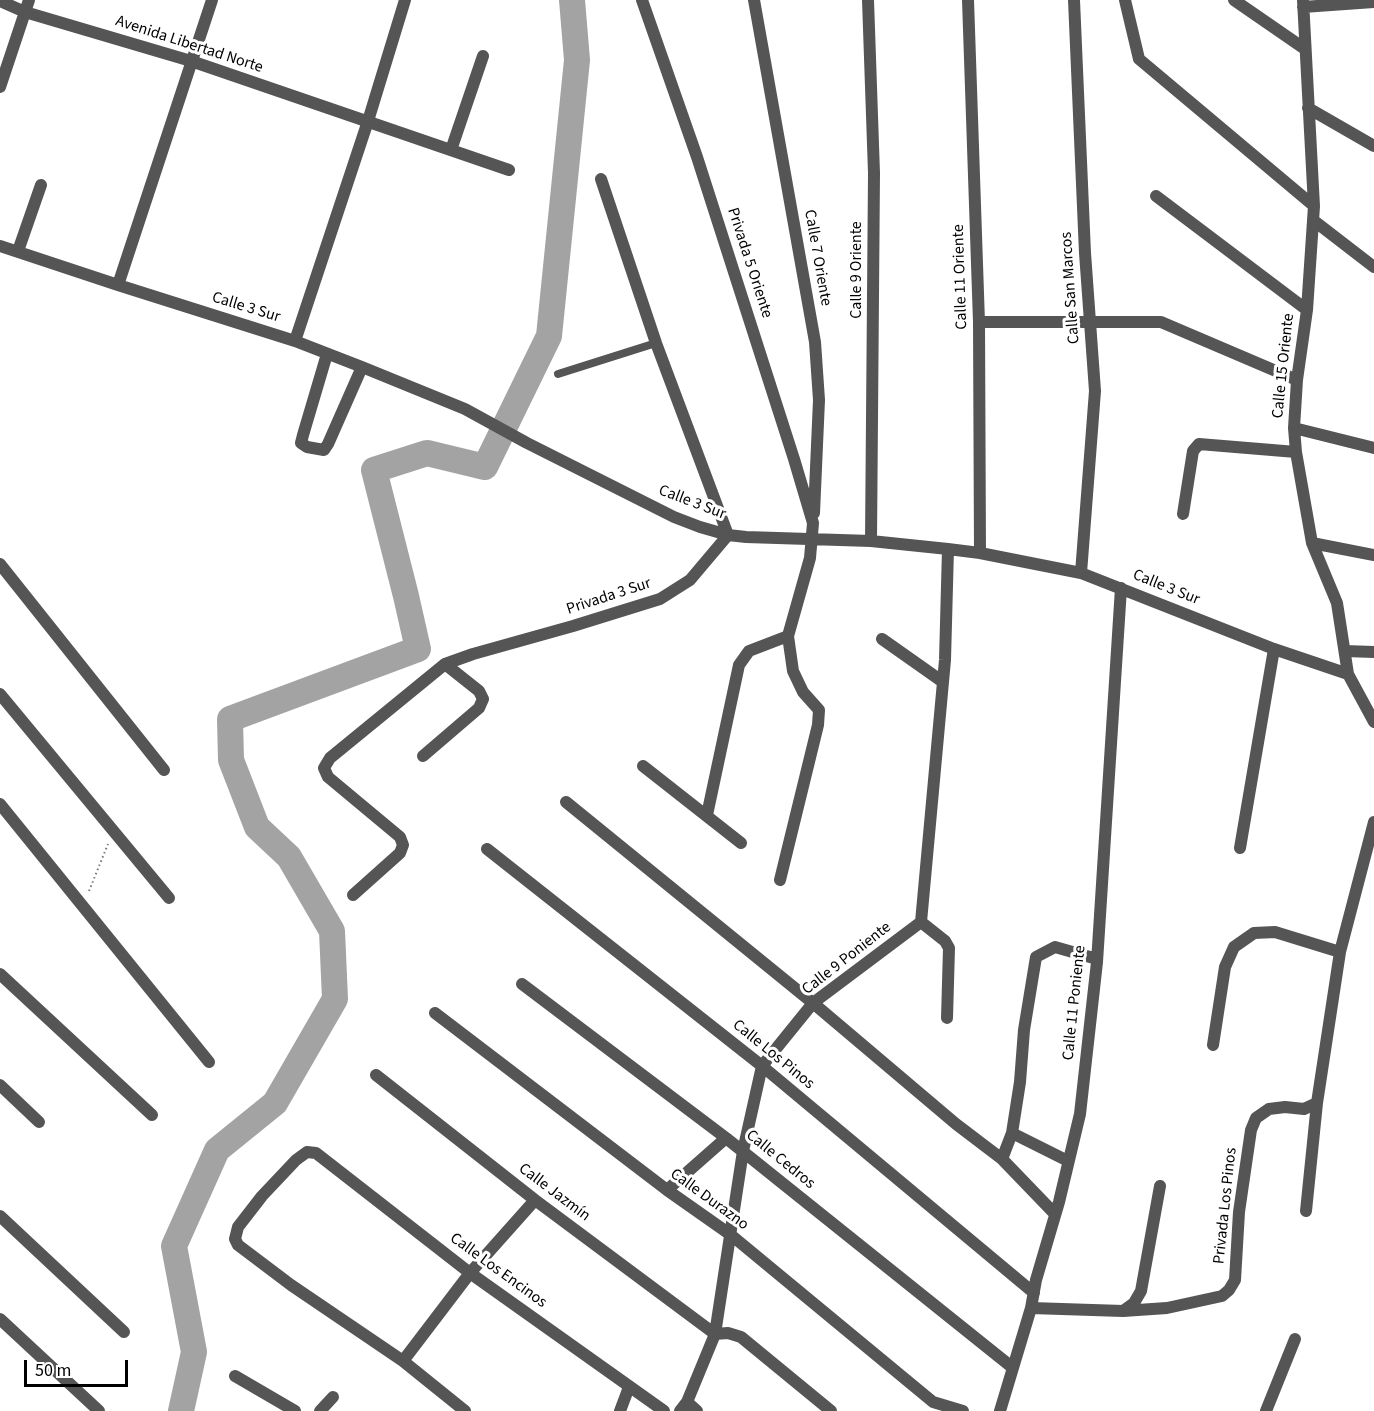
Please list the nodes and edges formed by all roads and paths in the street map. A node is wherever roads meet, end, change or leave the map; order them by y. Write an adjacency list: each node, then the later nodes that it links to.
1 (212, 0): 16 (street)
2 (405, 0): 19 (street)
3 (642, 0): 45 (street, Privada 5 Oriente)
4 (754, 0): 45 (street, Calle 7 Oriente)
5 (868, 0): 48 (street, Calle 9 Oriente)
6 (968, 0): 33 (street, Calle 11 Oriente)
7 (1074, 0): 34 (street, Calle San Marcos)
8 (1125, 0): 26 (street)
9 (1234, 0): 14 (street)
10 (0, 1): 13 (street, Avenida Libertad Norte)
11 (1374, 2): 12 (street)
12 (1303, 3): 14 (street, Calle 15 Oriente)
13 (27, 6): 16 (street, Avenida Libertad Norte); 17 (street)
14 (1305, 49): 18 (street, Calle 15 Oriente)
15 (483, 56): 21 (street)
16 (191, 62): 19 (street, Avenida Libertad Norte); 31 (street)
17 (0, 87)
18 (1308, 108): 20 (street); 26 (street, Calle 15 Oriente)
19 (368, 121): 21 (street, Avenida Libertad Norte); 35 (street)
20 (1374, 146)
21 (452, 150): 22 (street, Avenida Libertad Norte)
22 (509, 170)
23 (601, 179): 36 (street)
24 (41, 185): 29 (street)
25 (1156, 196): 32 (street)
26 (1314, 206): 27 (street, Calle 15 Oriente)
27 (1313, 220): 30 (street); 32 (street, Calle 15 Oriente)
28 (0, 246): 29 (street, Calle 3 Sur)
29 (18, 251): 31 (street, Calle 3 Sur)
30 (1374, 267)
31 (118, 285): 35 (street, Calle 3 Sur)
32 (1307, 310): 40 (street, Calle 15 Oriente)
33 (979, 322): 34 (street); 51 (street, Calle 11 Oriente)
34 (1089, 323): 40 (street); 54 (street, Calle San Marcos)
35 (295, 341): 37 (street, Calle 3 Sur)
36 (656, 343): 39 (lane); 46 (street)
37 (327, 354): 38 (street, Calle 3 Sur); 38 (street)
38 (362, 367): 46 (street, Calle 3 Sur)
39 (558, 374)
40 (1297, 380): 41 (street, Calle 15 Oriente)
41 (1294, 428): 42 (street); 43 (street, Calle 15 Oriente)
42 (1374, 448)
43 (1296, 452): 44 (street); 49 (street, Calle 15 Oriente)
44 (1183, 514)
45 (813, 524): 47 (street, Privada 5 Oriente)
46 (728, 535): 47 (street, Calle 3 Sur); 61 (street, Privada 3 Sur)
47 (812, 538): 48 (street, Calle 3 Sur); 56 (street, Privada 5 Oriente)
48 (871, 541): 50 (street, Calle 3 Sur)
49 (1312, 543): 52 (street); 59 (street, Calle 15 Oriente)
50 (948, 549): 51 (street, Calle 3 Sur); 63 (street)
51 (980, 553): 54 (street, Calle 3 Sur)
52 (1374, 555)
53 (0, 564): 68 (street)
54 (1081, 573): 55 (street, Calle 3 Sur)
55 (1121, 588): 58 (street, Calle 3 Sur); 83 (street, Calle 11 Poniente)
56 (788, 636): 71 (street); 77 (street)
57 (882, 639): 63 (street)
58 (1274, 649): 62 (street, Calle 3 Sur); 75 (street)
59 (1345, 651): 60 (street); 62 (street, Calle 15 Oriente)
60 (1374, 652)
61 (445, 664): 66 (street); 78 (street, Privada 3 Sur)
62 (1348, 674): 65 (street, Calle 15 Oriente)
63 (943, 682): 81 (street)
64 (0, 694): 73 (street)
65 (1373, 720)
66 (423, 756)
67 (642, 766): 71 (street)
68 (164, 770)
69 (566, 802): 86 (street)
70 (0, 804): 80 (street)
71 (707, 815): 74 (street)
72 (1374, 822): 82 (street)
73 (113, 831): 79 (street); 80 (path)
74 (741, 843)
75 (1240, 848)
76 (487, 849): 91 (street, Calle Los Pinos)
77 (780, 880)
78 (353, 895)
79 (169, 898)
80 (83, 905): 90 (street)
81 (921, 922): 86 (street, Calle 9 Poniente); 88 (street)
82 (1340, 952): 89 (street); 94 (street)
83 (1097, 959): 97 (street); 101 (street, Calle 11 Poniente)
84 (0, 974): 95 (street)
85 (522, 984): 98 (street, Calle Cedros)
86 (813, 1004): 91 (street, Calle 9 Poniente); 100 (street)
87 (435, 1013): 103 (street, Calle Durazno)
88 (947, 1018)
89 (1213, 1045)
90 (209, 1062)
91 (762, 1066): 99 (street, Calle 9 Poniente); 110 (street, Calle Los Pinos)
92 (376, 1075): 104 (street, Calle Jazmín)
93 (0, 1085): 96 (street)
94 (1317, 1103): 105 (street); 112 (street, Privada Los Pinos)
95 (152, 1115)
96 (39, 1122)
97 (1011, 1133): 100 (street); 101 (street)
98 (726, 1138): 99 (street, Calle Cedros); 103 (street)
99 (743, 1152): 108 (street, Calle 9 Poniente); 118 (street, Calle Cedros)
100 (1002, 1159): 106 (street)
101 (1068, 1161): 106 (street, Calle 11 Poniente)
102 (1160, 1186): 112 (street)
103 (667, 1190): 108 (street, Calle Durazno)
104 (535, 1200): 109 (street); 115 (street, Calle Jazmín)
105 (1306, 1210)
106 (1055, 1214): 110 (street, Calle 11 Poniente)
107 (0, 1216): 114 (street)
108 (731, 1235): 115 (street, Calle 9 Poniente); 131 (street, Calle Durazno)
109 (470, 1273): 117 (street); 117 (street, Calle Los Encinos); 120 (street, Calle Los Encinos)
110 (1034, 1293): 111 (street, Calle 11 Poniente)
111 (1031, 1308): 112 (street, Privada Los Pinos); 118 (street, Calle 11 Poniente)
112 (1123, 1311)
113 (0, 1319): 123 (street)
114 (124, 1332)
115 (715, 1334): 122 (street, Calle 9 Poniente); 130 (street)
116 (1295, 1339): 133 (street)
117 (403, 1360): 126 (street)
118 (1013, 1368): 132 (street, Calle 11 Poniente)
119 (236, 1376): 124 (street)
120 (628, 1386): 127 (street); 128 (street, Calle Los Encinos)
121 (333, 1397): 125 (street)
122 (683, 1406): 129 (street)
123 (99, 1411)
124 (296, 1411)
125 (320, 1411)
126 (465, 1411)
127 (620, 1411)
128 (664, 1411)
129 (697, 1411)
130 (831, 1411)
131 (963, 1411)
132 (1000, 1411)
133 (1266, 1411)

